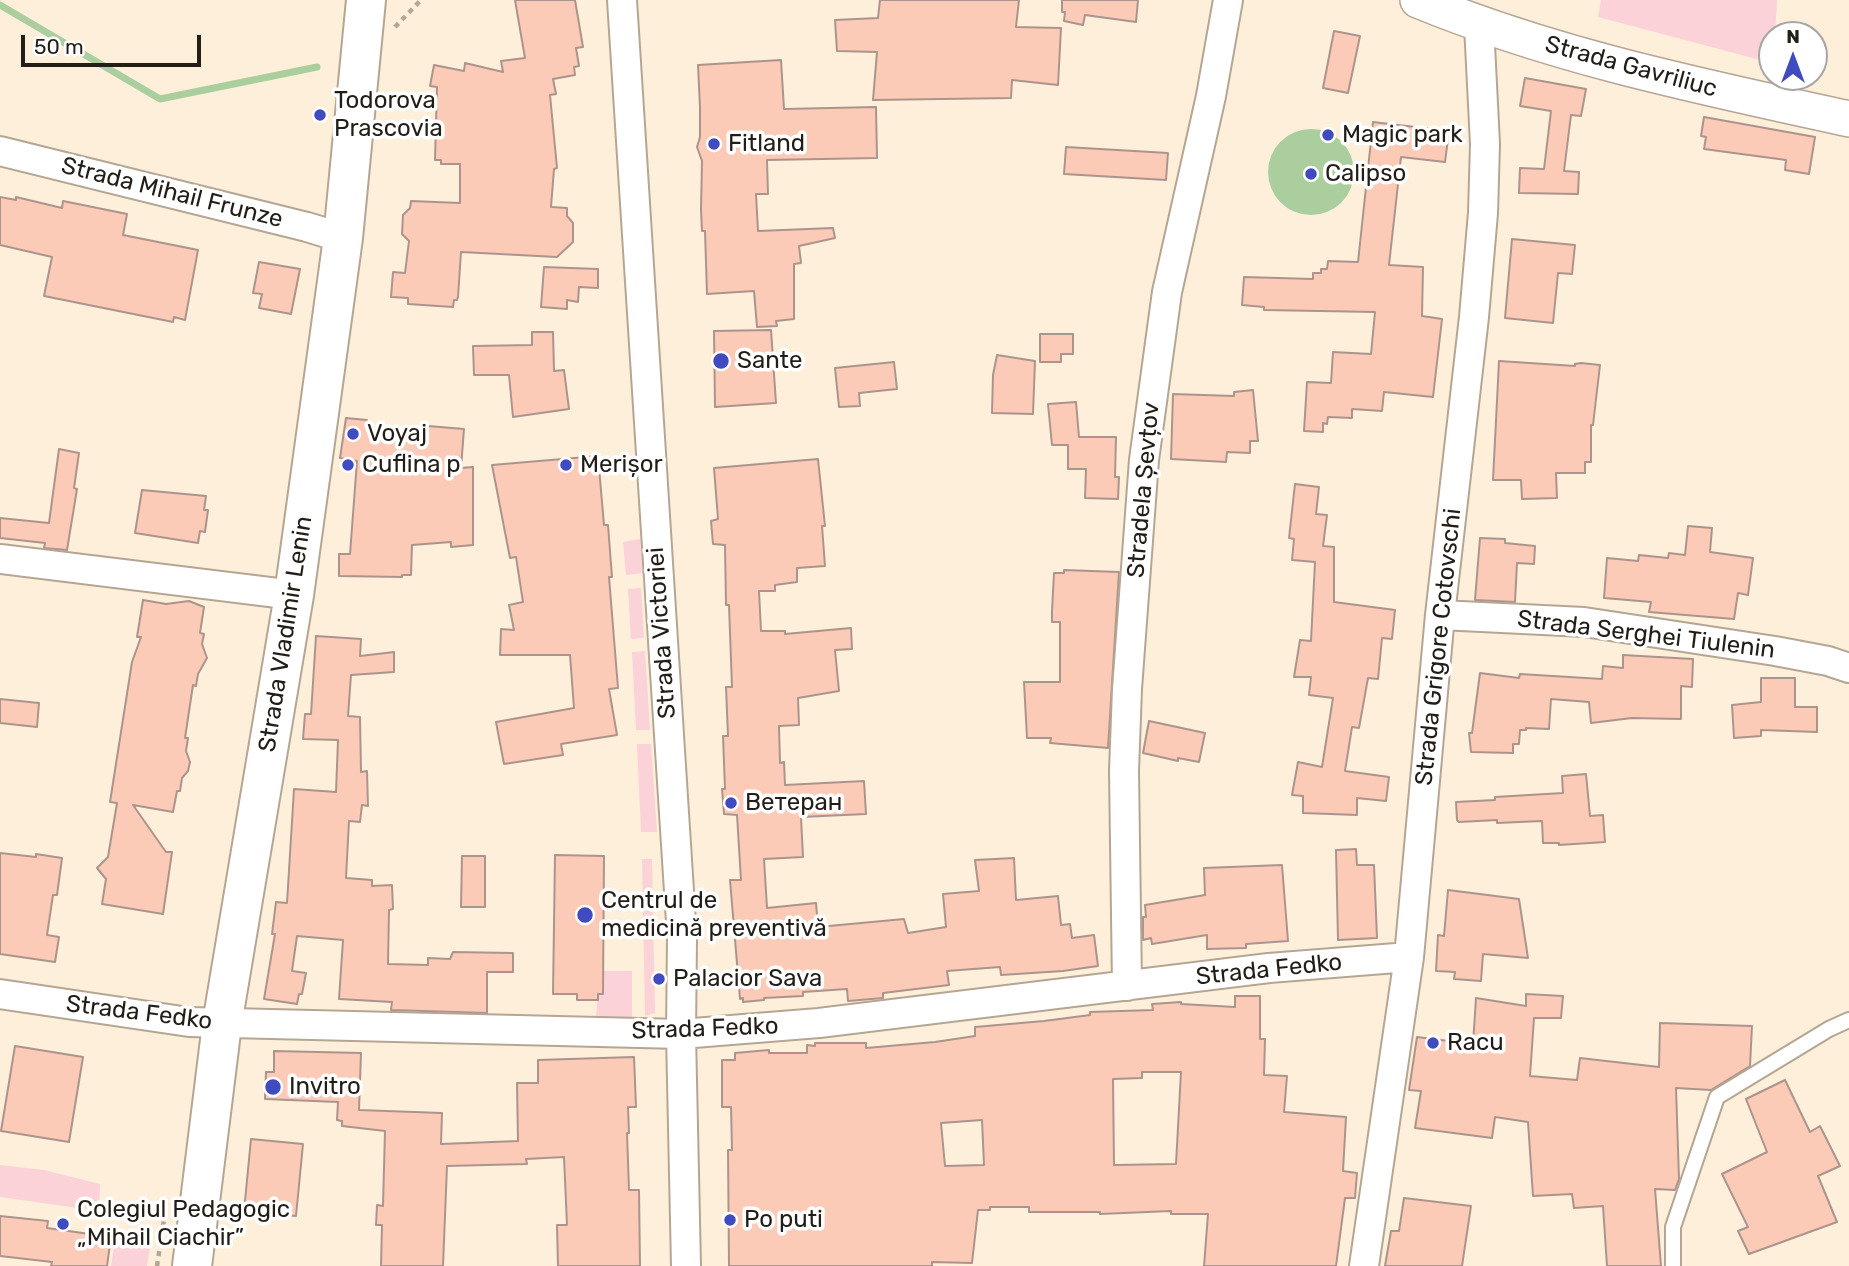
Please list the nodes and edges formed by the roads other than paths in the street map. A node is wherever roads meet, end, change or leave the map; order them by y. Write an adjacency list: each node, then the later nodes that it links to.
1 (622, 0): 18 (street, Strada Victoriei)
2 (1228, 0): 14 (street, Stradela Șevțov)
3 (1418, 0): 5 (street, Strada Gavriliuc)
4 (368, 4): 8 (main road, Strada Vladimir Lenin)
5 (1479, 25): 6 (street, Strada Gavriliuc); 11 (street, Strada Grigore Cotovschi)
6 (1849, 119)
7 (0, 151): 8 (street, Strada Mihail Frunze)
8 (342, 238): 10 (main road, Strada Vladimir Lenin)
9 (0, 559): 10 (street)
10 (294, 595): 17 (main road, Strada Vladimir Lenin)
11 (1440, 615): 12 (street, Strada Serghei Tiulenin); 13 (street, Strada Grigore Cotovschi)
12 (1849, 668)
13 (1409, 957): 14 (street, Strada Fedko); 21 (street, Strada Grigore Cotovschi)
14 (1127, 986): 18 (street, Strada Fedko)
15 (0, 994): 17 (street, Strada Fedko)
16 (1849, 1020): 22 (lane)
17 (222, 1024): 18 (street, Strada Fedko); 19 (main road, Strada Vladimir Lenin)
18 (681, 1034): 20 (street, Strada Victoriei)
19 (192, 1266)
20 (687, 1266)
21 (1364, 1266)
22 (1673, 1266)

